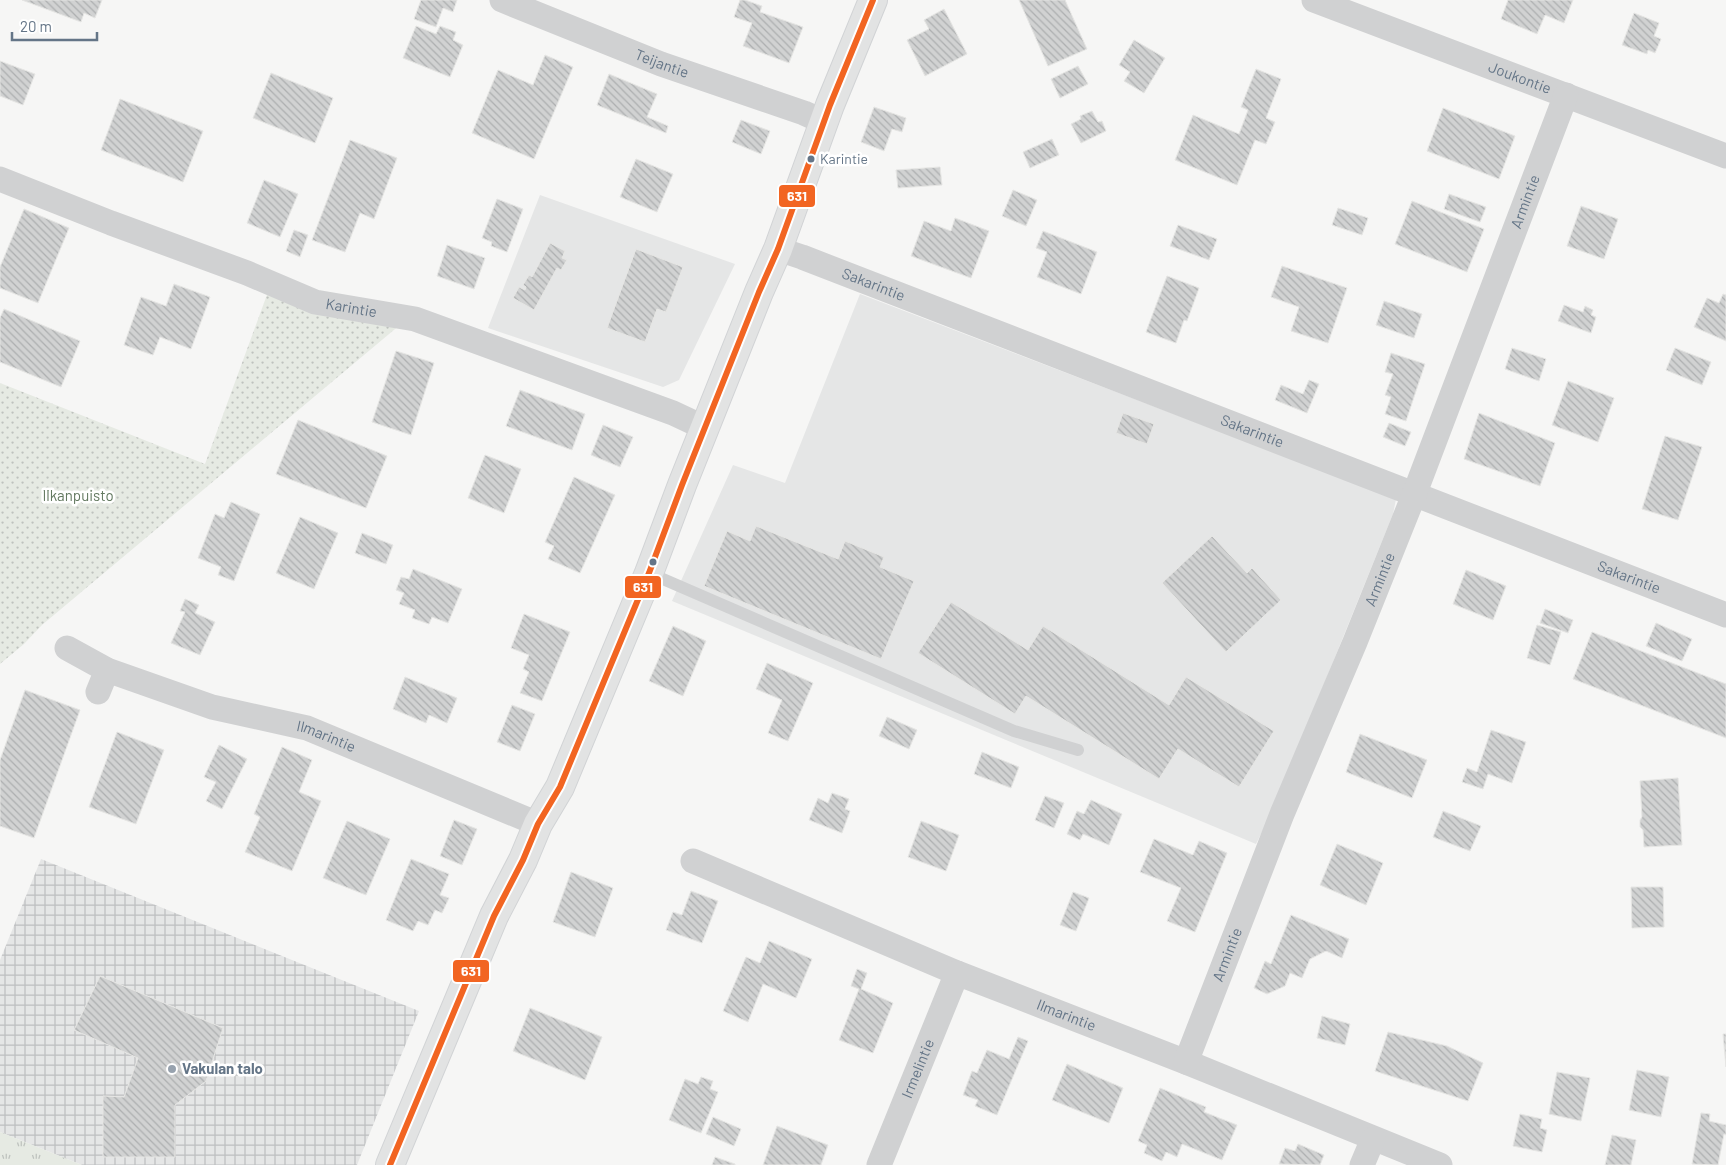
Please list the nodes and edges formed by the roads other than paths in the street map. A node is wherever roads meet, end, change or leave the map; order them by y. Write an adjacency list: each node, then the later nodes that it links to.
1 (502, 0): 5 (street, Teijantie)
2 (873, 0): 5 (main road)
3 (1314, 0): 4 (street, Joukontie)
4 (1566, 95): 6 (street, Joukontie); 10 (street, Armintie)
5 (824, 122): 8 (main road)
6 (1726, 156)
7 (0, 179): 9 (street, Karintie)
8 (778, 248): 9 (main road); 10 (street, Sakarintie)
9 (704, 428): 11 (main road)
10 (1414, 494): 12 (street, Sakarintie); 18 (street, Armintie)
11 (649, 573): 14 (lane); 15 (main road)
12 (1726, 615)
13 (66, 648): 15 (street, Ilmarintie)
14 (1078, 750)
15 (538, 824): 20 (main road)
16 (694, 861): 17 (street, Ilmarintie)
17 (957, 973): 18 (street, Ilmarintie); 21 (street, Irmelintie)
18 (1186, 1062): 19 (street, Ilmarintie)
19 (1373, 1139): 22 (street); 23 (street, Ilmarintie)
20 (390, 1165)
21 (879, 1165)
22 (1362, 1165)
23 (1440, 1165)

